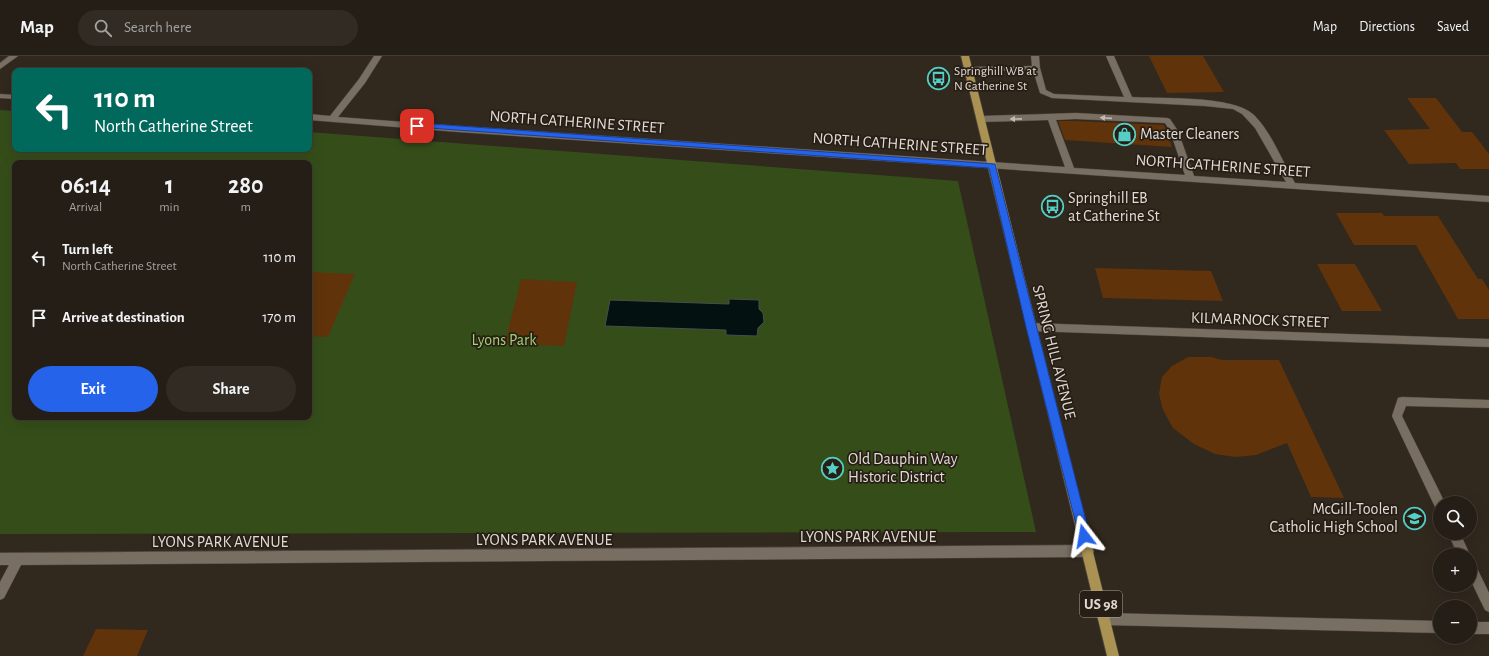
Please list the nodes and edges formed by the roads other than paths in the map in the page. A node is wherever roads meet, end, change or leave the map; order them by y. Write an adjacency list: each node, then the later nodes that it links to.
1 (14, 56): 6 (street)
2 (378, 56): 14 (street)
3 (965, 56): 8 (main road, SPRING HILL AVENUE / US 98)
4 (1035, 56): 7 (street)
5 (1110, 56): 11 (street)
6 (0, 67)
7 (1036, 68): 8 (street); 11 (street)
8 (969, 69): 15 (main road, SPRING HILL AVENUE / US 98)
9 (0, 96): 10 (street)
10 (12, 97)
11 (1129, 99): 19 (street)
12 (312, 117): 14 (street, NORTH CATHERINE STREET)
13 (1051, 117): 15 (street, one-way to 15); 17 (street); 18 (street, one-way to 13)
14 (333, 118): 16 (street, NORTH CATHERINE STREET)
15 (981, 119): 16 (main road, SPRING HILL AVENUE / US 98)
16 (992, 166): 17 (street, NORTH CATHERINE STREET); 21 (main road, SPRING HILL AVENUE / US 98)
17 (1071, 171): 18 (street, NORTH CATHERINE STREET)
18 (1190, 178): 19 (street, NORTH CATHERINE STREET)
19 (1292, 185): 20 (street, NORTH CATHERINE STREET)
20 (1489, 199)
21 (1030, 327): 22 (street, KILMARNOCK STREET); 25 (main road, SPRING HILL AVENUE / US 98)
22 (1489, 344)
23 (1489, 404): 24 (street)
24 (1436, 496)
25 (1088, 551): 27 (street, LYONS PARK AVENUE); 31 (main road, SPRING HILL AVENUE / US 98)
26 (0, 559): 27 (street, LYONS PARK AVENUE)
27 (18, 559): 29 (street)
28 (1477, 581): 30 (street)
29 (0, 594)
30 (1489, 606)
31 (1104, 618): 32 (street); 35 (main road, SPRING HILL AVENUE / US 98)
32 (1433, 627)
33 (1477, 628): 34 (street)
34 (1489, 628)
35 (1113, 656)

